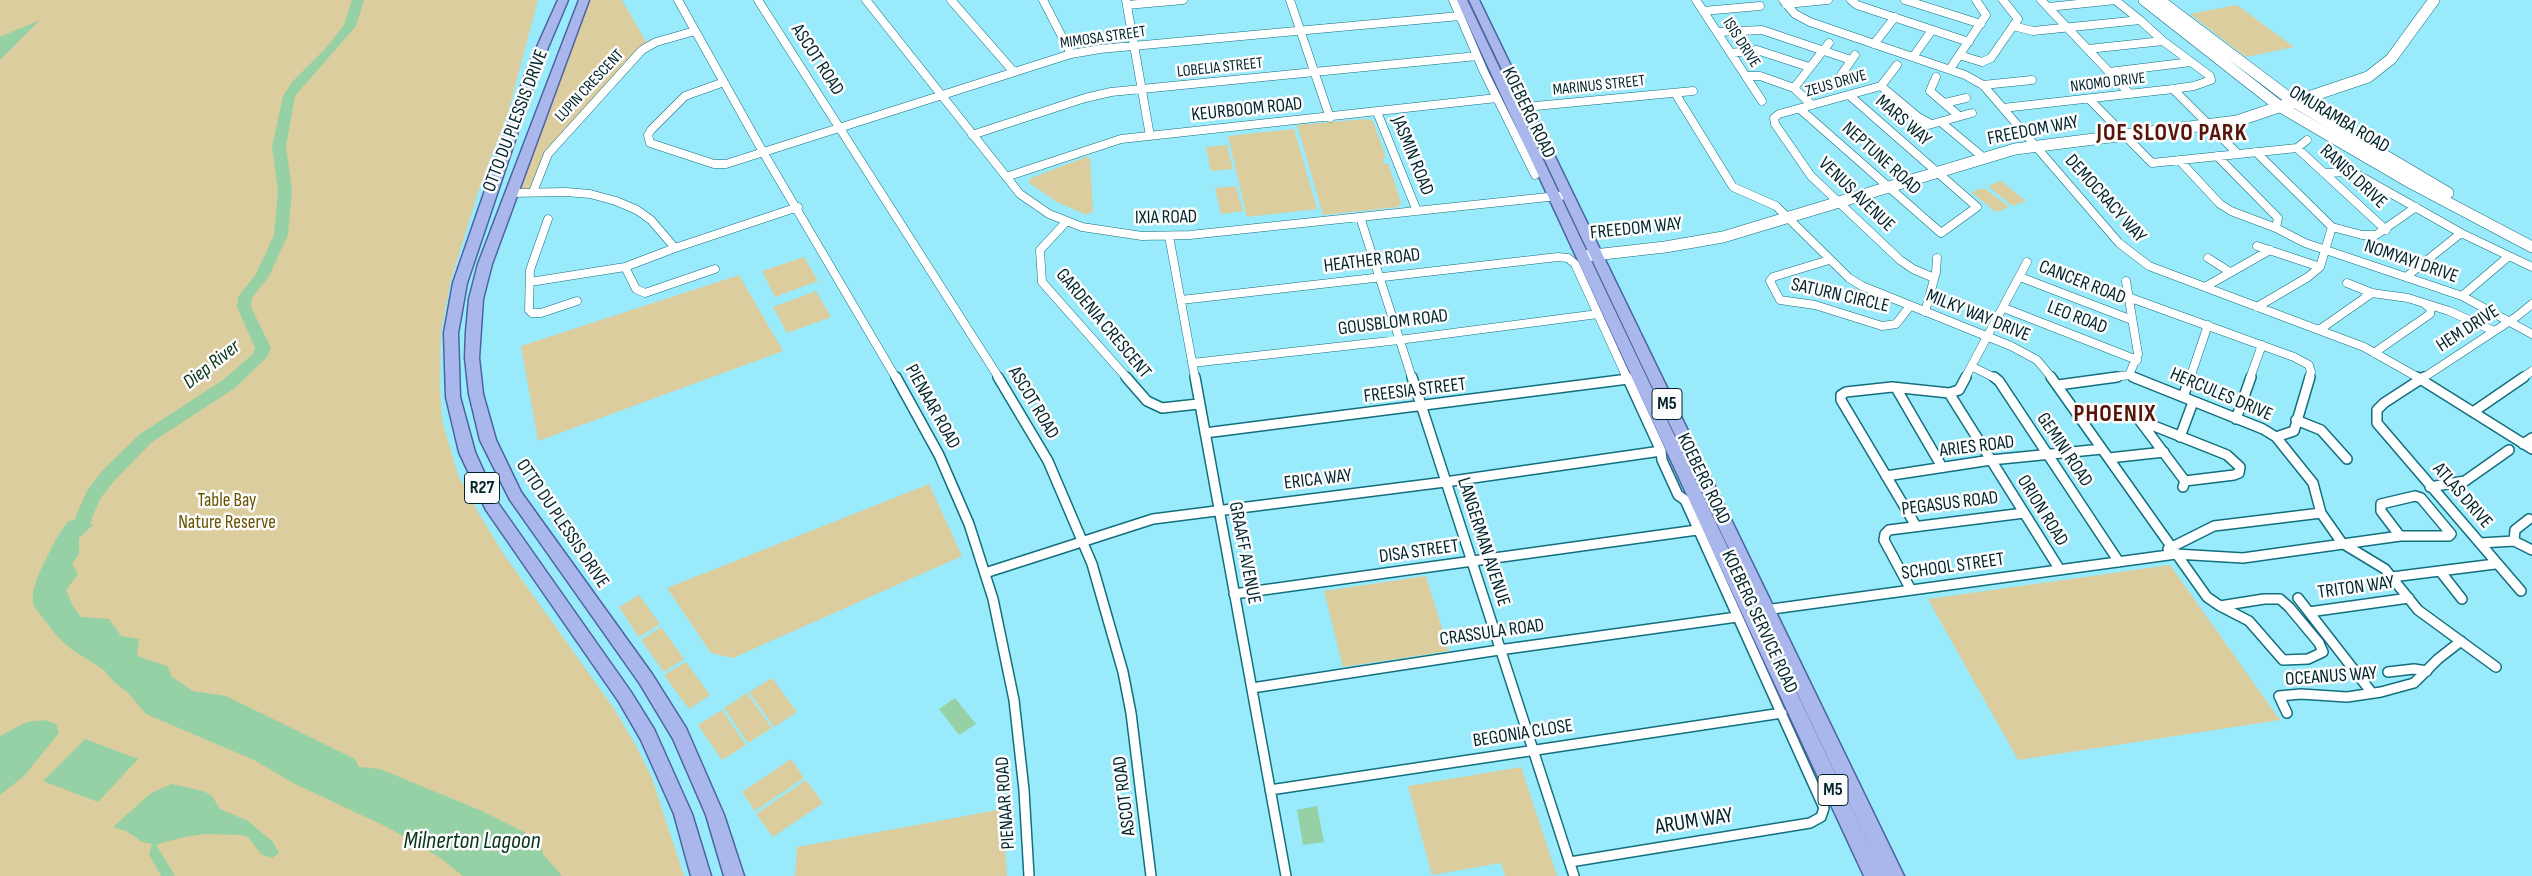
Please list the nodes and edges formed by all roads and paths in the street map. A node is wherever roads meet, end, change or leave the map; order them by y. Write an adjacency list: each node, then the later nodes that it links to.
1 (563, 0): 256 (main road, OTTO DU PLESSIS DRIVE / R27)
2 (584, 0): 115 (main road, OTTO DU PLESSIS DRIVE / R27)
3 (678, 0): 39 (street, PIENAAR ROAD)
4 (758, 0): 95 (street, ASCOT ROAD)
5 (866, 0): 74 (street, IXIA ROAD)
6 (951, 0): 57 (street)
7 (1043, 0): 49 (street)
8 (1183, 0): 26 (street)
9 (1290, 0): 37 (street)
10 (1453, 0): 31 (street)
11 (1462, 0): 116 (main road, KOEBERG ROAD / M5)
12 (1474, 0): 84 (main road, KOEBERG ROAD / M5)
13 (1696, 0): 30 (street, ISIS DRIVE)
14 (1828, 0): 25 (street)
15 (1851, 0): 32 (street)
16 (1905, 0): 29 (street)
17 (1937, 0): 29 (street)
18 (1976, 0): 34 (street)
19 (2003, 0): 35 (street)
20 (2041, 0): 28 (street)
21 (2116, 0): 28 (street); 33 (street)
22 (2144, 0): 83 (street, OMURAMBA ROAD)
23 (2159, 0): 80 (street, OMURAMBA ROAD)
24 (2434, 0): 80 (street, FREEDOM WAY)
25 (1784, 2): 44 (street, DEMOCRACY WAY)
26 (1126, 3): 45 (street)
27 (1760, 6): 30 (street)
28 (2048, 7): 36 (street)
29 (1931, 8): 34 (street)
30 (1703, 11): 40 (street, ISIS DRIVE)
31 (1460, 16): 37 (street, MIMOSA STREET); 51 (street)
32 (1896, 17): 38 (street); 44 (street)
33 (2140, 20): 36 (street); 41 (street)
34 (1981, 24): 42 (street)
35 (2013, 26): 36 (street); 50 (street)
36 (2067, 28): 46 (street)
37 (1300, 30): 45 (street, MIMOSA STREET); 58 (street)
38 (1932, 30): 42 (street); 52 (street)
39 (695, 31): 65 (street, PIENAAR ROAD); 114 (street, LUPIN CRESCENT)
40 (1717, 32): 47 (street); 48 (street, ISIS DRIVE)
41 (2163, 41): 46 (street); 53 (street)
42 (1969, 42): 50 (street)
43 (1829, 43): 47 (street)
44 (1874, 44): 52 (street, DEMOCRACY WAY)
45 (1135, 46): 49 (street, MIMOSA STREET); 70 (street)
46 (2088, 49): 59 (street)
47 (1822, 50): 55 (street); 60 (street)
48 (1731, 53): 55 (street); 61 (street, ISIS DRIVE)
49 (1071, 54): 57 (street, MIMOSA STREET)
50 (1960, 55): 56 (street)
51 (1477, 56): 58 (street, LOBELIA STREET); 76 (street)
52 (1913, 57): 56 (street, DEMOCRACY WAY)
53 (2191, 62): 59 (street); 62 (street)
54 (1896, 65): 67 (street, ZEUS DRIVE)
55 (1809, 67): 68 (street)
56 (1950, 69): 66 (street, DEMOCRACY WAY)
57 (1013, 72): 74 (street, MIMOSA STREET)
58 (1316, 72): 70 (street, LOBELIA STREET); 90 (street)
59 (2109, 72): 73 (street)
60 (1841, 75)
61 (1746, 76): 68 (street); 79 (street, ISIS DRIVE)
62 (2210, 76): 69 (street, NKOMO DRIVE)
63 (1936, 77): 81 (street)
64 (2032, 80): 66 (street)
65 (724, 82): 103 (street, PIENAAR ROAD); 103 (street)
66 (1983, 85): 85 (street, DEMOCRACY WAY)
67 (1881, 86): 75 (street, ZEUS DRIVE); 93 (street)
68 (1794, 88): 82 (street)
69 (2173, 88): 73 (street, NKOMO DRIVE); 94 (street)
70 (1142, 89): 98 (street, LOBELIA STREET); 99 (street)
71 (1693, 91): 72 (street, MARINUS STREET)
72 (1675, 92): 84 (street, MARINUS STREET); 122 (street)
73 (2130, 94): 78 (street, NKOMO DRIVE)
74 (942, 95): 95 (street, MIMOSA STREET); 98 (street, IXIA ROAD)
75 (1849, 95): 82 (street, ZEUS DRIVE); 109 (street, MARS WAY)
76 (1497, 98): 87 (street, KEURBOOM ROAD); 111 (street)
77 (1966, 98): 81 (street)
78 (2089, 99): 85 (street, NKOMO DRIVE); 97 (street)
79 (1762, 101)
80 (2293, 101): 83 (street, FREEDOM WAY); 131 (street, OMURAMBA ROAD)
81 (1945, 103): 89 (street)
82 (1812, 105): 86 (street, ZEUS DRIVE)
83 (2280, 106): 94 (street, FREEDOM WAY); 133 (street, OMURAMBA ROAD)
84 (1525, 107): 116 (main road, KOEBERG ROAD / M5)
85 (2003, 108): 101 (street, DEMOCRACY WAY)
86 (1800, 109): 91 (street, ZEUS DRIVE); 113 (street, NEPTUNE ROAD)
87 (1377, 112): 90 (street, KEURBOOM ROAD); 120 (street, JASMIN ROAD)
88 (1972, 113): 89 (street)
89 (1959, 116): 92 (street)
90 (1330, 118): 99 (street, KEURBOOM ROAD)
91 (1774, 118): 117 (street, VENUS AVENUE)
92 (1942, 123): 93 (street); 107 (street)
93 (1931, 124): 96 (street)
94 (2212, 125): 97 (street, FREEDOM WAY); 105 (street)
95 (840, 127): 103 (street, MIMOSA STREET); 221 (street, ASCOT ROAD)
96 (1922, 127)
97 (2123, 134): 101 (street, FREEDOM WAY); 108 (street)
98 (972, 135): 112 (street, IXIA ROAD)
99 (1150, 136): 112 (street, KEURBOOM ROAD)
100 (2307, 140): 102 (street)
101 (2035, 144): 107 (street, FREEDOM WAY); 156 (street, DEMOCRACY WAY)
102 (2297, 148): 104 (street); 110 (street, RANISI DRIVE)
103 (763, 152): 119 (street, PIENAAR ROAD)
104 (2256, 152): 105 (street); 125 (street)
105 (2238, 154): 106 (street)
106 (2217, 156): 108 (street); 126 (street)
107 (1984, 158): 109 (street, FREEDOM WAY)
108 (2180, 160): 126 (street, NOMYAYI DRIVE)
109 (1937, 172): 113 (street, FREEDOM WAY); 128 (street, MARS WAY)
110 (2324, 173): 118 (street); 127 (street, RANISI DRIVE)
111 (1535, 175)
112 (1006, 178): 124 (street, IXIA ROAD)
113 (1888, 186): 117 (street, FREEDOM WAY); 128 (street, NEPTUNE ROAD)
114 (533, 192): 115 (street); 134 (street)
115 (510, 193): 257 (main road, OTTO DU PLESSIS DRIVE / R27)
116 (1561, 196): 120 (street, IXIA ROAD); 137 (main road, KOEBERG ROAD / M5)
117 (1838, 202): 122 (street, FREEDOM WAY); 152 (street, VENUS AVENUE)
118 (2416, 207): 127 (street); 129 (street)
119 (798, 208): 134 (street); 232 (street, PIENAAR ROAD)
120 (1417, 211): 121 (street, IXIA ROAD)
121 (1360, 217): 130 (street, IXIA ROAD); 149 (street, LANGERMAN AVENUE)
122 (1788, 217): 137 (street, FREEDOM WAY); 142 (street, MILKY WAY DRIVE)
123 (548, 219): 154 (street)
124 (1066, 222): 130 (street, IXIA ROAD); 191 (street, GARDENIA CRESCENT)
125 (2332, 227): 127 (street); 136 (street)
126 (2276, 228): 136 (street, NOMYAYI DRIVE)
127 (2386, 230)
128 (1940, 233)
129 (2462, 233): 138 (street); 151 (street)
130 (1169, 236): 160 (street, GRAAFF AVENUE)
131 (2532, 237)
132 (2257, 246): 135 (street)
133 (2532, 247)
134 (675, 248): 144 (street)
135 (2270, 250): 145 (street); 148 (street)
136 (2326, 250): 145 (street); 151 (street, NOMYAYI DRIVE)
137 (1588, 253): 242 (main road, KOEBERG ROAD / M5)
138 (2509, 256): 146 (street); 159 (street)
139 (1566, 258): 149 (street, HEATHER ROAD); 168 (street, KOEBERG SERVICE ROAD)
140 (1937, 258): 152 (street)
141 (2208, 258): 148 (street)
142 (1830, 260): 164 (street, MILKY WAY DRIVE); 164 (street, SATURN CIRCLE)
143 (2027, 262): 150 (street)
144 (625, 266): 147 (street); 154 (street)
145 (2320, 267): 165 (street)
146 (2532, 268)
147 (715, 270)
148 (2230, 272): 156 (street)
149 (1380, 276): 160 (street, HEATHER ROAD); 176 (street, LANGERMAN AVENUE)
150 (2020, 277): 166 (street); 169 (street, CANCER ROAD)
151 (2406, 277): 159 (street, NOMYAYI DRIVE)
152 (1934, 278): 167 (street)
153 (2126, 281): 158 (street)
154 (530, 282): 161 (street)
155 (2347, 283): 157 (street)
156 (2205, 287): 165 (street, DEMOCRACY WAY)
157 (2372, 293): 162 (street); 172 (street)
158 (2128, 296): 169 (street); 171 (street)
159 (2462, 296): 170 (street, NOMYAYI DRIVE)
160 (1181, 300): 180 (street, GRAAFF AVENUE)
161 (577, 301)
162 (2424, 304): 173 (street); 178 (street)
163 (2532, 304): 170 (street, HEM DRIVE)
164 (1910, 306): 167 (street, MILKY WAY DRIVE)
165 (2257, 307): 172 (street, DEMOCRACY WAY)
166 (2004, 308): 175 (street); 179 (street, LEO ROAD)
167 (1925, 312): 175 (street, MILKY WAY DRIVE)
168 (1598, 314): 176 (street, GOUSBLOM ROAD); 184 (street, KOEBERG SERVICE ROAD)
169 (2132, 320): 179 (street)
170 (2509, 321): 173 (street, HEM DRIVE); 174 (street, NOMYAYI DRIVE)
171 (2208, 326): 177 (street); 189 (street)
172 (2319, 330): 178 (street, DEMOCRACY WAY)
173 (2494, 331): 185 (street, HEM DRIVE)
174 (2532, 334)
175 (1988, 337): 181 (street); 186 (street, MILKY WAY DRIVE)
176 (1399, 340): 180 (street, GOUSBLOM ROAD); 192 (street, LANGERMAN AVENUE)
177 (2262, 345): 194 (street); 195 (street)
178 (2374, 353): 185 (street, DEMOCRACY WAY)
179 (2137, 360): 183 (street)
180 (1192, 363): 191 (street, GRAAFF AVENUE)
181 (1973, 367): 188 (street); 206 (street, GEMINI ROAD)
182 (2532, 371): 193 (street)
183 (2129, 375): 186 (street); 189 (street, HERCULES DRIVE)
184 (1628, 379): 192 (street, FREESIA STREET); 204 (street, KOEBERG SERVICE ROAD)
185 (2421, 379): 193 (street, DEMOCRACY WAY); 213 (street, ATLAS DRIVE)
186 (2058, 385): 201 (street, MILKY WAY DRIVE)
187 (1896, 388): 188 (street); 210 (street); 211 (street)
188 (1949, 393): 209 (street, ORION ROAD)
189 (2182, 398): 190 (street, HERCULES DRIVE)
190 (2193, 402): 194 (street, HERCULES DRIVE); 197 (street)
191 (1198, 404): 196 (street, GRAAFF AVENUE)
192 (1420, 407): 196 (street, FREESIA STREET); 212 (street, LANGERMAN AVENUE)
193 (2473, 412): 200 (street, DEMOCRACY WAY)
194 (2236, 419): 198 (street, HERCULES DRIVE)
195 (2296, 420): 198 (street); 208 (street)
196 (1205, 433): 214 (street, GRAAFF AVENUE)
197 (2180, 437): 205 (street); 205 (street)
198 (2276, 437): 216 (street, HERCULES DRIVE)
199 (2532, 438): 200 (street)
200 (2523, 444): 202 (street, DEMOCRACY WAY)
201 (2102, 449): 206 (street, ARIES ROAD); 207 (street, MILKY WAY DRIVE)
202 (2532, 449)
203 (2509, 450): 213 (street)
204 (1661, 451): 212 (street, ERICA WAY); 219 (street, KOEBERG SERVICE ROAD)
205 (2164, 452): 207 (street)
206 (2047, 454): 209 (street, ARIES ROAD); 228 (street, GEMINI ROAD)
207 (2108, 458): 225 (street, MILKY WAY DRIVE)
208 (2347, 459)
209 (1991, 460): 210 (street, ARIES ROAD); 215 (street, ORION ROAD)
210 (1942, 467): 211 (street, ARIES ROAD)
211 (1886, 476): 218 (street)
212 (1445, 482): 214 (street, ERICA WAY); 227 (street, LANGERMAN AVENUE)
213 (2430, 487): 224 (street, ATLAS DRIVE)
214 (1218, 510): 221 (street, ERICA WAY); 236 (street, GRAAFF AVENUE)
215 (2024, 513): 218 (street, PEGASUS ROAD); 230 (street, ORION ROAD)
216 (2321, 513): 223 (street, HERCULES DRIVE); 225 (street, SCHOOL STREET)
217 (2529, 519): 222 (street)
218 (1916, 526): 234 (street, PEGASUS ROAD)
219 (1698, 530): 227 (street, DISA STREET); 242 (street, KOEBERG SERVICE ROAD)
220 (2400, 536): 220 (street, SCHOOL STREET); 223 (street, SCHOOL STREET)
221 (1083, 541): 232 (street, ERICA WAY); 259 (street, ASCOT ROAD)
222 (2514, 541): 224 (street); 226 (street)
223 (2342, 542): 225 (street, SCHOOL STREET); 233 (street, HERCULES DRIVE)
224 (2480, 543): 229 (street, ATLAS DRIVE)
225 (2173, 550): 228 (street, SCHOOL STREET); 240 (street, MILKY WAY DRIVE)
226 (2532, 550)
227 (1470, 562): 236 (street, DISA STREET); 244 (street, LANGERMAN AVENUE)
228 (2119, 562): 230 (street, SCHOOL STREET)
229 (2495, 564): 231 (street); 235 (street, ATLAS DRIVE)
230 (2060, 570): 234 (street, SCHOOL STREET)
231 (2440, 571): 233 (street); 239 (street)
232 (985, 573): 258 (street, PIENAAR ROAD)
233 (2392, 577): 238 (street, HERCULES DRIVE)
234 (1912, 590): 242 (street, SCHOOL STREET)
235 (2520, 591)
236 (1234, 594): 248 (street, GRAAFF AVENUE)
237 (2298, 598): 241 (street, TRITON WAY)
238 (2409, 598): 241 (street, TRITON WAY); 243 (street, HERCULES DRIVE)
239 (2462, 599)
240 (2220, 606): 240 (street, MILKY WAY DRIVE)
241 (2308, 612): 249 (street, TRITON WAY)
242 (1751, 613): 244 (street, CRASSULA ROAD); 250 (street, KOEBERG SERVICE ROAD); 262 (main road, KOEBERG ROAD / M5); 263 (main road, KOEBERG ROAD / M5)
243 (2461, 641): 245 (street, HERCULES DRIVE); 246 (street, OCEANUS WAY)
244 (1499, 650): 248 (street, CRASSULA ROAD); 252 (street, LANGERMAN AVENUE)
245 (2496, 667)
246 (2427, 671): 247 (street, OCEANUS WAY); 249 (street, OCEANUS WAY)
247 (2388, 672)
248 (1252, 688): 253 (street, GRAAFF AVENUE)
249 (2372, 693): 251 (street, OCEANUS WAY)
250 (1782, 712): 252 (street, BEGONIA CLOSE); 254 (street, KOEBERG SERVICE ROAD)
251 (2287, 713)
252 (1531, 750): 253 (street, BEGONIA CLOSE); 255 (street, LANGERMAN AVENUE)
253 (1270, 790): 260 (street, GRAAFF AVENUE)
254 (1822, 815): 255 (street, ARUM WAY)
255 (1570, 862): 261 (street, LANGERMAN AVENUE)
256 (701, 876)
257 (734, 876)
258 (1029, 876)
259 (1151, 876)
260 (1286, 876)
261 (1574, 876)
262 (1874, 876)
263 (1894, 876)

